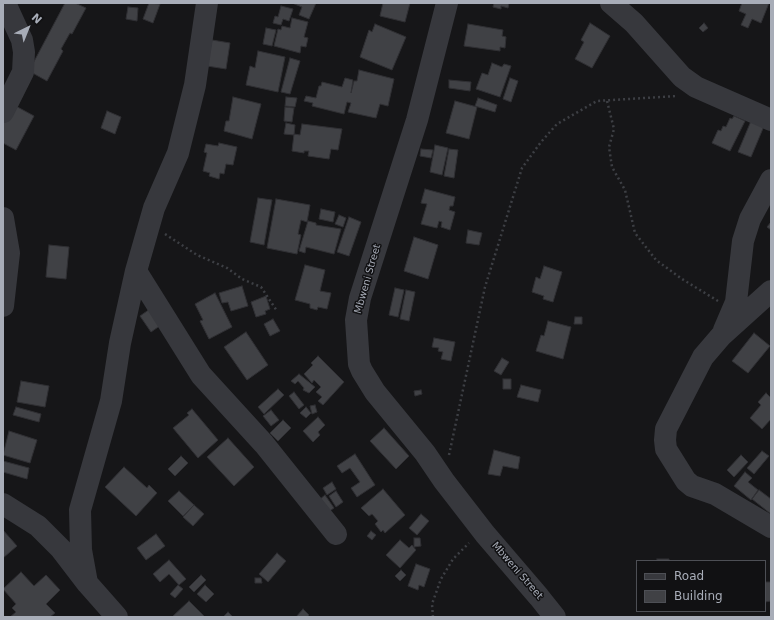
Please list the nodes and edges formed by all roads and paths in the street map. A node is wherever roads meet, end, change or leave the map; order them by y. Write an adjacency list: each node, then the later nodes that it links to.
1 (5, 3): 7 (street)
2 (208, 3): 11 (street)
3 (446, 3): 18 (street, Mbweni Street)
4 (611, 3): 8 (street)
5 (680, 96): 6 (path)
6 (607, 101): 15 (path); 18 (path)
7 (3, 112)
8 (771, 120)
9 (771, 180): 15 (street)
10 (3, 218): 14 (street)
11 (150, 221): 12 (street); 16 (path)
12 (136, 271): 22 (street); 23 (street)
13 (771, 292): 17 (street)
14 (3, 306)
15 (734, 309): 17 (street)
16 (277, 311)
17 (721, 336): 20 (street)
18 (444, 481): 21 (street, Mbweni Street)
19 (3, 504): 23 (street)
20 (771, 527)
21 (482, 530): 25 (path); 26 (street, Mbweni Street)
22 (336, 534)
23 (87, 583): 24 (street)
24 (117, 617)
25 (433, 617)
26 (555, 617)

